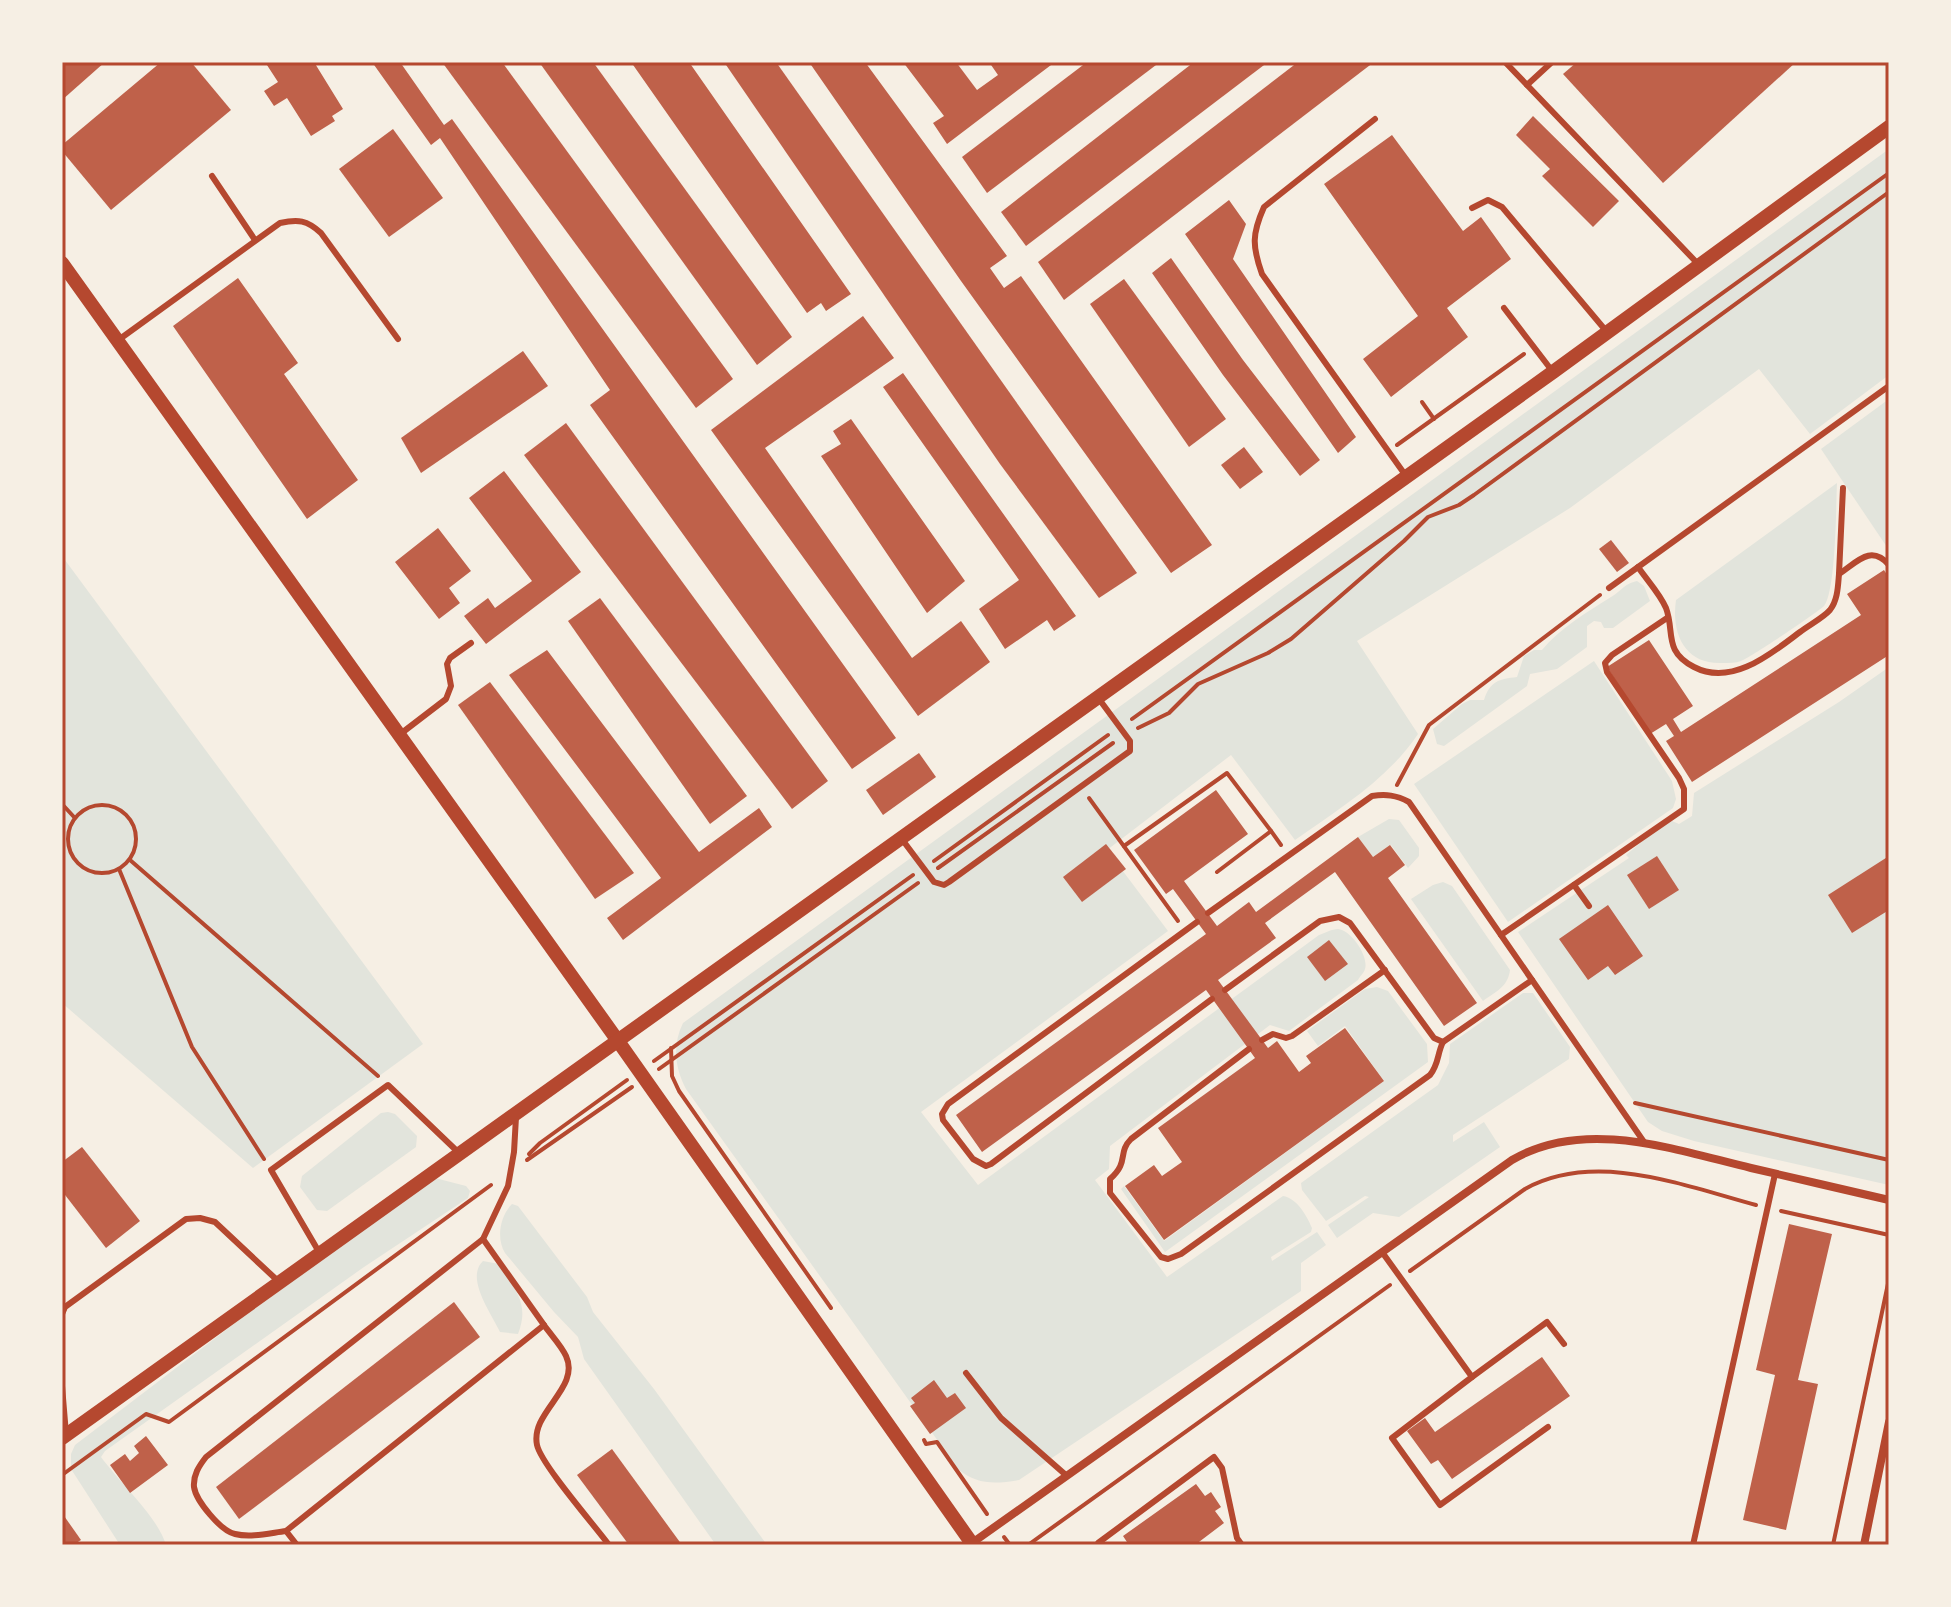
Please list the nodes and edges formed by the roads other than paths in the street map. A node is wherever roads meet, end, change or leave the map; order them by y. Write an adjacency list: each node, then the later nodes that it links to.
1 (1505, 62): 3 (lane)
2 (1552, 62): 3 (lane)
3 (1527, 85): 10 (lane)
4 (1375, 119): 17 (lane)
5 (1889, 127): 10 (street)
6 (212, 176): 8 (lane)
7 (1472, 208): 12 (lane)
8 (255, 240): 13 (lane); 14 (lane)
9 (62, 263): 14 (street)
10 (1699, 265): 12 (street)
11 (1504, 308): 15 (lane)
12 (1607, 332): 15 (street)
13 (398, 339)
14 (117, 341): 26 (street)
15 (1553, 372): 17 (street)
16 (1889, 386): 20 (lane)
17 (1406, 476): 25 (street)
18 (1843, 488): 21 (lane)
19 (1889, 565): 21 (lane)
20 (1638, 567): 22 (lane); 23 (lane)
21 (1839, 574): 23 (lane)
22 (1609, 588)
23 (1667, 618): 28 (lane)
24 (471, 643): 26 (lane)
25 (1097, 697): 27 (street); 27 (lane)
26 (399, 735): 38 (street)
27 (901, 838): 38 (street)
28 (1574, 885): 29 (lane); 32 (lane)
29 (1589, 906)
30 (1208, 913): 32 (lane)
31 (1197, 922): 36 (lane)
32 (1501, 935): 34 (lane)
33 (1385, 970): 35 (lane); 37 (lane); 39 (lane)
34 (1532, 980): 39 (lane); 42 (lane)
35 (1225, 990)
36 (1212, 999)
37 (1262, 1040)
38 (618, 1041): 41 (street); 62 (street)
39 (1443, 1042): 40 (lane)
40 (1249, 1049)
41 (516, 1112): 43 (street); 46 (lane)
42 (1644, 1142): 44 (street); 48 (street)
43 (459, 1153): 47 (street); 47 (lane)
44 (1775, 1174): 45 (street); 67 (lane)
45 (1889, 1200)
46 (483, 1239): 51 (lane); 61 (lane)
47 (319, 1252): 49 (street)
48 (1382, 1252): 54 (lane); 60 (street)
49 (278, 1281): 50 (lane); 58 (street)
50 (62, 1314)
51 (544, 1325): 61 (lane); 64 (lane)
52 (1564, 1344): 54 (lane)
53 (966, 1373): 60 (lane)
54 (1472, 1377): 57 (lane)
55 (62, 1386): 58 (lane)
56 (1889, 1422): 59 (street)
57 (1548, 1427)
58 (64, 1437)
59 (1886, 1457): 68 (street)
60 (1067, 1476): 62 (street)
61 (286, 1531): 63 (lane)
62 (973, 1544)
63 (297, 1545)
64 (609, 1545)
65 (1100, 1545): 66 (lane)
66 (1242, 1545)
67 (1693, 1545)
68 (1864, 1545)

